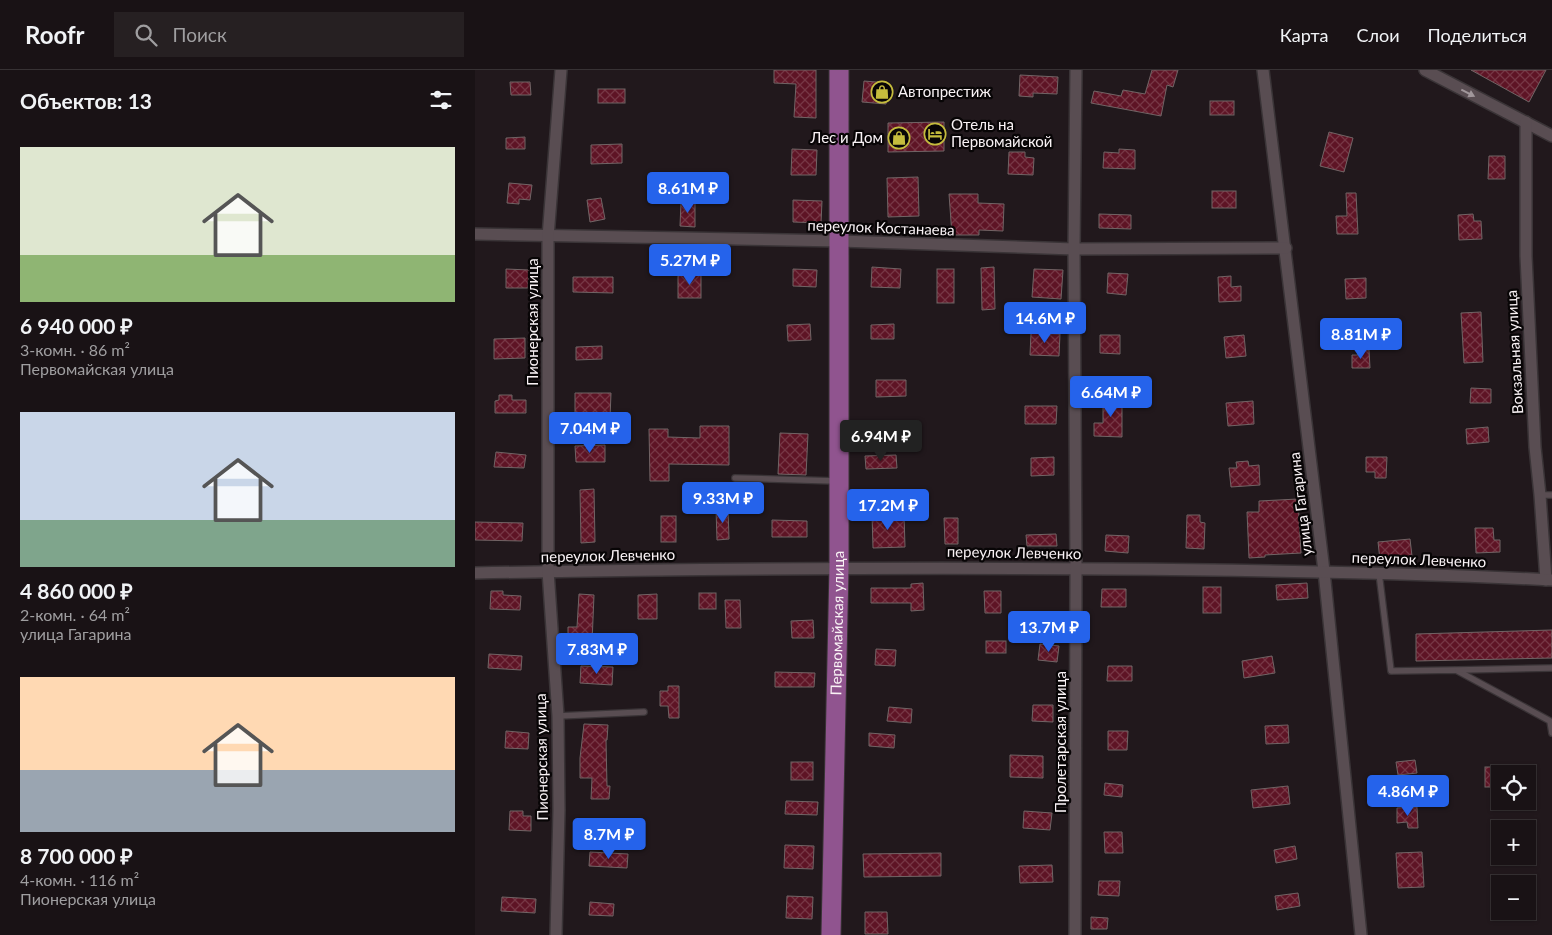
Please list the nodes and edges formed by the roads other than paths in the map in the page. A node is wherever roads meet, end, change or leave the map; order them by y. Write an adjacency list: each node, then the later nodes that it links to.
1 (561, 70): 9 (street, Пионерская улица)
2 (839, 70): 10 (main road, Первомайская улица)
3 (1076, 70): 12 (street, Пролетарская улица)
4 (1263, 70): 11 (street, улица Гагарина)
5 (1425, 70): 6 (street, one-way to 6)
6 (1526, 122): 7 (street); 15 (street, Вокзальная улица)
7 (1552, 136)
8 (475, 234): 9 (street, переулок Костанаева)
9 (548, 237): 10 (street, переулок Костанаева); 18 (street, Пионерская улица)
10 (840, 241): 12 (street, переулок Костанаева); 14 (main road, Первомайская улица)
11 (1286, 248): 12 (street, переулок Костанаева); 19 (street, улица Гагарина)
12 (1073, 249): 17 (street, Пролетарская улица)
13 (735, 478): 14 (lane)
14 (838, 481): 16 (main road, Первомайская улица)
15 (1546, 495): 22 (street, Вокзальная улица)
16 (839, 567): 17 (street, переулок Левченко); 18 (street, переулок Левченко); 29 (main road, Первомайская улица)
17 (1076, 569): 19 (street, переулок Левченко); 30 (street, Пролетарская улица)
18 (548, 571): 20 (street, переулок Левченко); 26 (street, Пионерская улица)
19 (1324, 571): 21 (street, переулок Левченко); 31 (street, улица Гагарина)
20 (475, 573)
21 (1379, 573): 22 (street, переулок Левченко); 24 (lane)
22 (1549, 580)
23 (1552, 668): 24 (lane)
24 (1456, 670): 27 (lane)
25 (644, 712): 26 (lane)
26 (557, 716): 28 (street, Пионерская улица)
27 (1552, 734)
28 (556, 935)
29 (831, 935)
30 (1075, 935)
31 (1361, 935)

